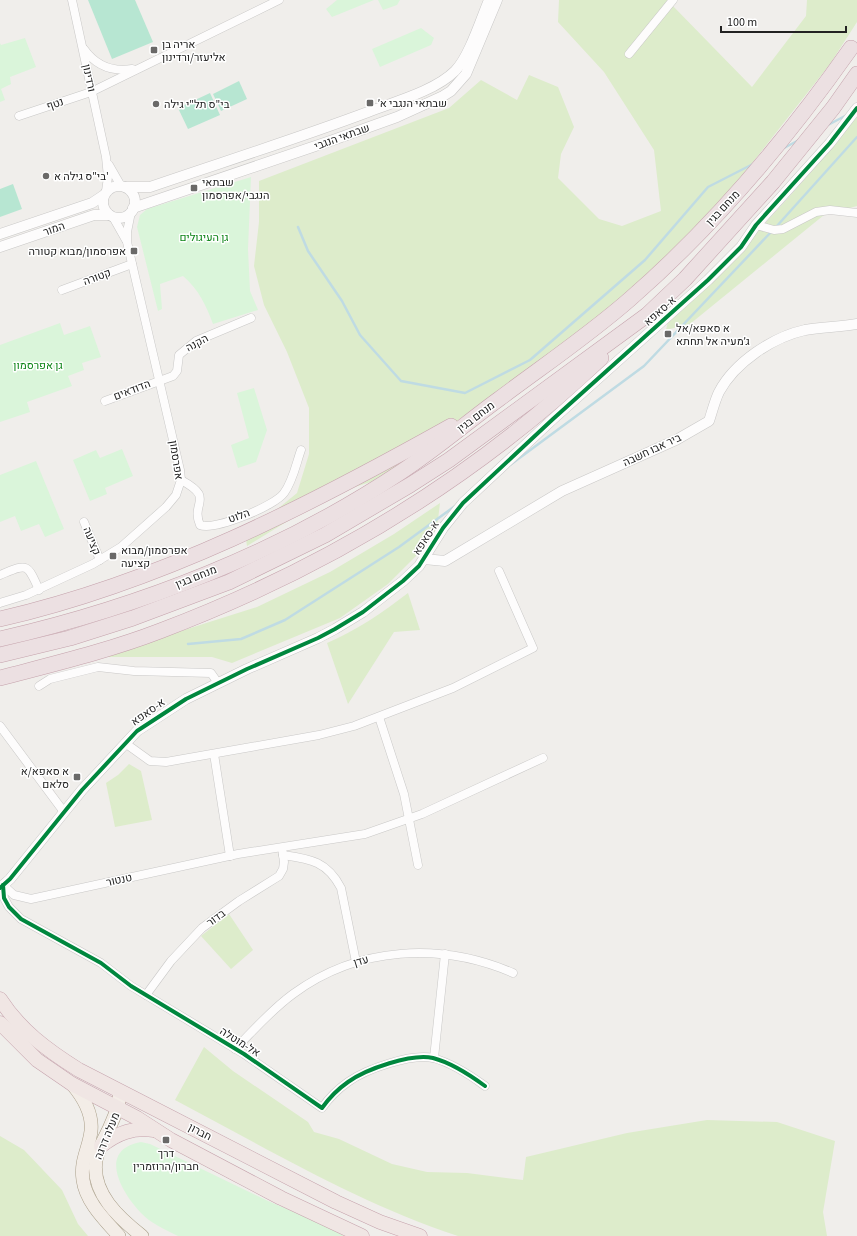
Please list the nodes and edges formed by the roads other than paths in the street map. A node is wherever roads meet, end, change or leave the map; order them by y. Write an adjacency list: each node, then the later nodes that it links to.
1 (72, 0): 6 (street, ורדינון)
2 (279, 0): 9 (street, נטף)
3 (489, 0): 15 (street, שבתאי הנגבי)
4 (497, 0): 17 (street, שבתאי הנגבי)
5 (674, 0): 8 (street)
6 (82, 47): 9 (street); 11 (street, ורדינון)
7 (851, 48): 30 (highway, מנחם בגין)
8 (629, 54)
9 (139, 68): 11 (street, נטף)
10 (857, 74): 26 (highway, מנחם בגין)
11 (91, 92): 13 (street, נטף); 14 (street, ורדינון)
12 (857, 108): 20 (street, א-סאפא)
13 (19, 116)
14 (106, 156): 15 (street, ורדינון); 16 (street, ורדינון)
15 (123, 186): 16 (street); 17 (street)
16 (105, 193): 19 (street); 21 (street, המור)
17 (132, 210): 19 (street); 22 (street, אפרסמון)
18 (857, 213): 20 (street)
19 (111, 216): 22 (street, אפרסמון); 23 (street, המור)
20 (756, 225): 35 (street, א-סאפא)
21 (0, 234)
22 (127, 242): 24 (street, אפרסמון)
23 (0, 247)
24 (132, 264): 25 (street, קטורה); 29 (street, אפרסמון)
25 (62, 290)
26 (647, 315): 43 (highway, מנחם בגין); 44 (highway)
27 (251, 318): 29 (street, הקנה)
28 (857, 324): 35 (street, ביר אבו חשבה)
29 (159, 380): 31 (street, הדודאים); 33 (street, אפרסמון)
30 (497, 400): 41 (highway); 42 (highway, מנחם בגין)
31 (105, 401)
32 (301, 450): 33 (street, הלוט)
33 (181, 480): 36 (street, אפרסמון)
34 (84, 522): 36 (street, קציעה)
35 (424, 559): 45 (street, א-סאפא)
36 (100, 560): 39 (street, אפרסמון)
37 (499, 571): 47 (street)
38 (0, 574): 39 (street)
39 (39, 590): 40 (street, אפרסמון)
40 (0, 603)
41 (0, 619)
42 (0, 639)
43 (0, 655)
44 (0, 678)
45 (218, 683): 46 (street); 49 (street, א-סאפא)
46 (39, 686)
47 (380, 717): 50 (street); 53 (street)
48 (0, 726): 52 (street)
49 (125, 743): 50 (street); 52 (street, א-סאפא)
50 (214, 754): 55 (street)
51 (542, 758): 53 (street, טנטור)
52 (64, 812): 57 (street, א-סאפא)
53 (408, 819): 54 (street, טנטור); 56 (street)
54 (282, 851): 55 (street, טנטור); 59 (street); 61 (street, בדור)
55 (234, 855): 57 (street, טנטור)
56 (418, 865)
57 (1, 886): 61 (street, אל-מוטלה)
58 (445, 954): 59 (street, עדן); 60 (street, עדן); 65 (street)
59 (356, 962): 64 (street, עדן)
60 (513, 973)
61 (146, 995): 64 (street, אל-מוטלה)
62 (0, 998): 68 (highway, חברון)
63 (0, 1023): 66 (highway, חברון)
64 (235, 1049): 65 (street, אל-מוטלה)
65 (434, 1058): 67 (street, אל-מוטלה)
66 (72, 1084): 69 (highway, חברון); 72 (main road, מעלה דרגה)
67 (485, 1086)
68 (120, 1091): 69 (main road, מעלה דרגה); 75 (highway, חברון)
69 (118, 1108): 70 (highway, חברון); 71 (main road, מעלה דרגה)
70 (155, 1130): 71 (highway); 74 (highway, חברון)
71 (101, 1146): 73 (main road, מעלה דרגה)
72 (120, 1236)
73 (142, 1236)
74 (362, 1236)
75 (420, 1236)

